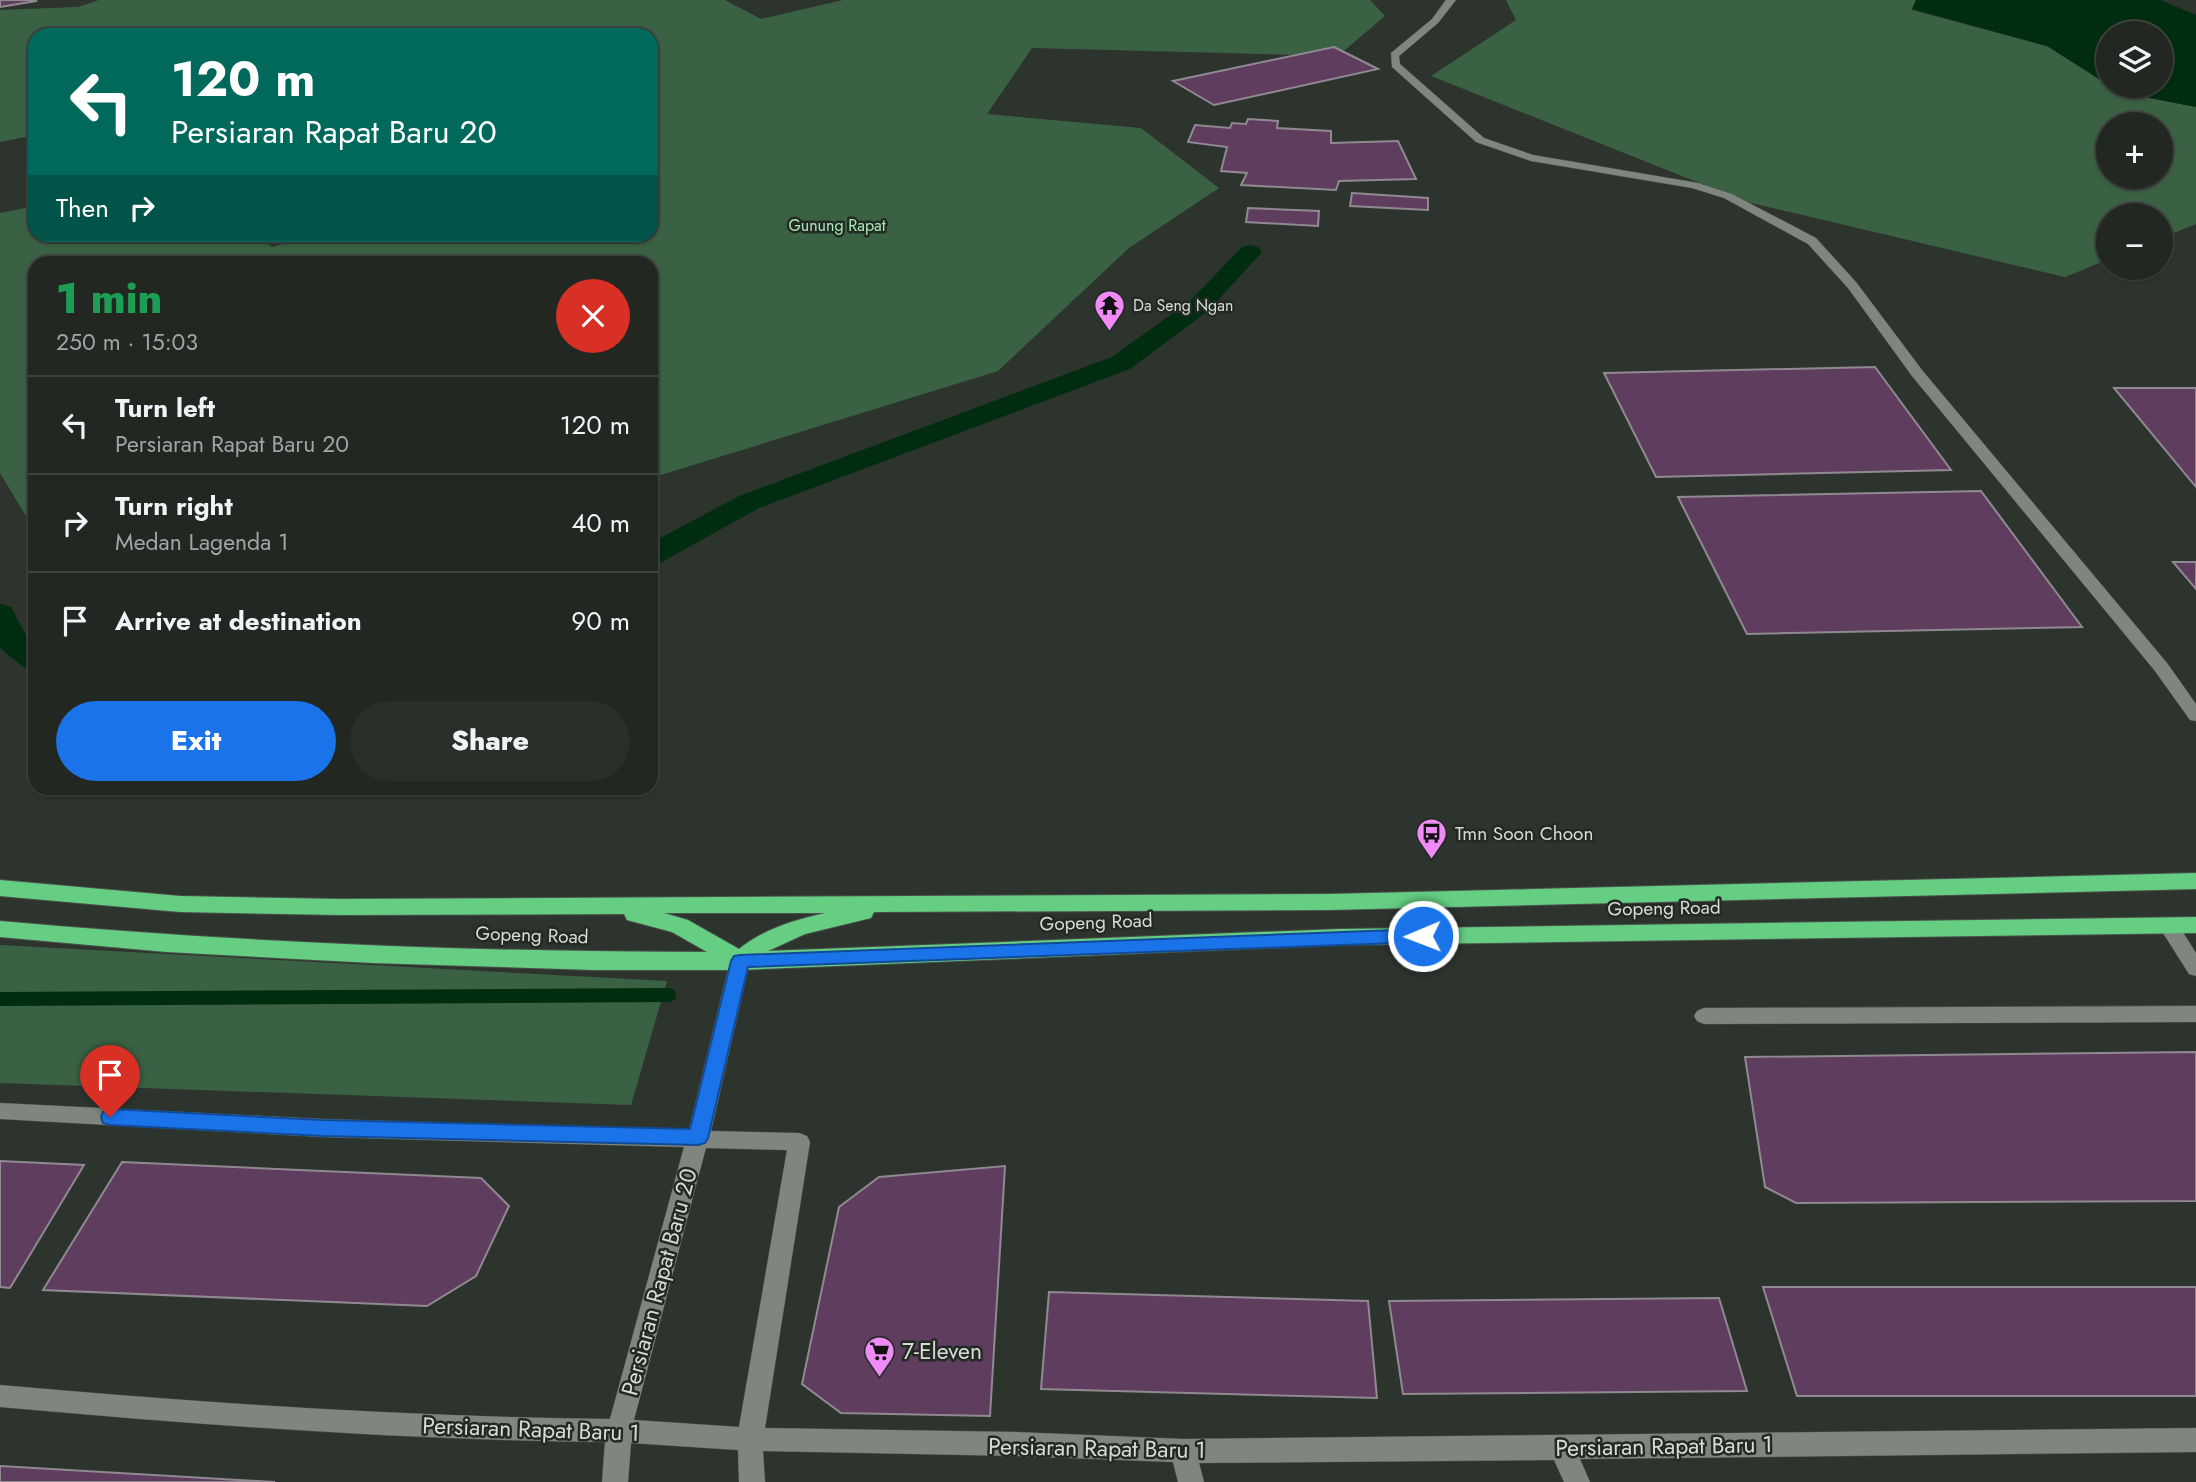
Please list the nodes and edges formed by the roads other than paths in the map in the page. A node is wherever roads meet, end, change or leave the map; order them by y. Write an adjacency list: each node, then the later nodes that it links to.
1 (1451, 0): 2 (street)
2 (2196, 716)
3 (2196, 881): 5 (highway, Gopeng Road)
4 (0, 888): 6 (highway, Gopeng Road)
5 (905, 903): 6 (highway, Gopeng Road); 10 (highway)
6 (600, 906): 10 (highway)
7 (2168, 925): 8 (highway, Gopeng Road); 10 (highway, Gopeng Road); 11 (street)
8 (2196, 925)
9 (0, 929): 10 (highway, Gopeng Road)
10 (740, 961): 15 (street, Persiaran Rapat Baru 20)
11 (2196, 969)
12 (2196, 1014): 13 (street)
13 (1704, 1016)
14 (0, 1111): 15 (street)
15 (698, 1138): 17 (street, Persiaran Rapat Baru 20); 18 (street)
16 (0, 1396): 17 (street, Persiaran Rapat Baru 1)
17 (619, 1431): 18 (street, Persiaran Rapat Baru 1); 22 (street, Persiaran Rapat Baru 20)
18 (750, 1439): 21 (street, Persiaran Rapat Baru 1); 23 (street)
19 (2196, 1440): 20 (street, Persiaran Rapat Baru 1)
20 (1562, 1448): 21 (street, Persiaran Rapat Baru 1); 25 (street)
21 (1183, 1451): 24 (street)
22 (615, 1482)
23 (752, 1482)
24 (1191, 1482)
25 (1577, 1482)

